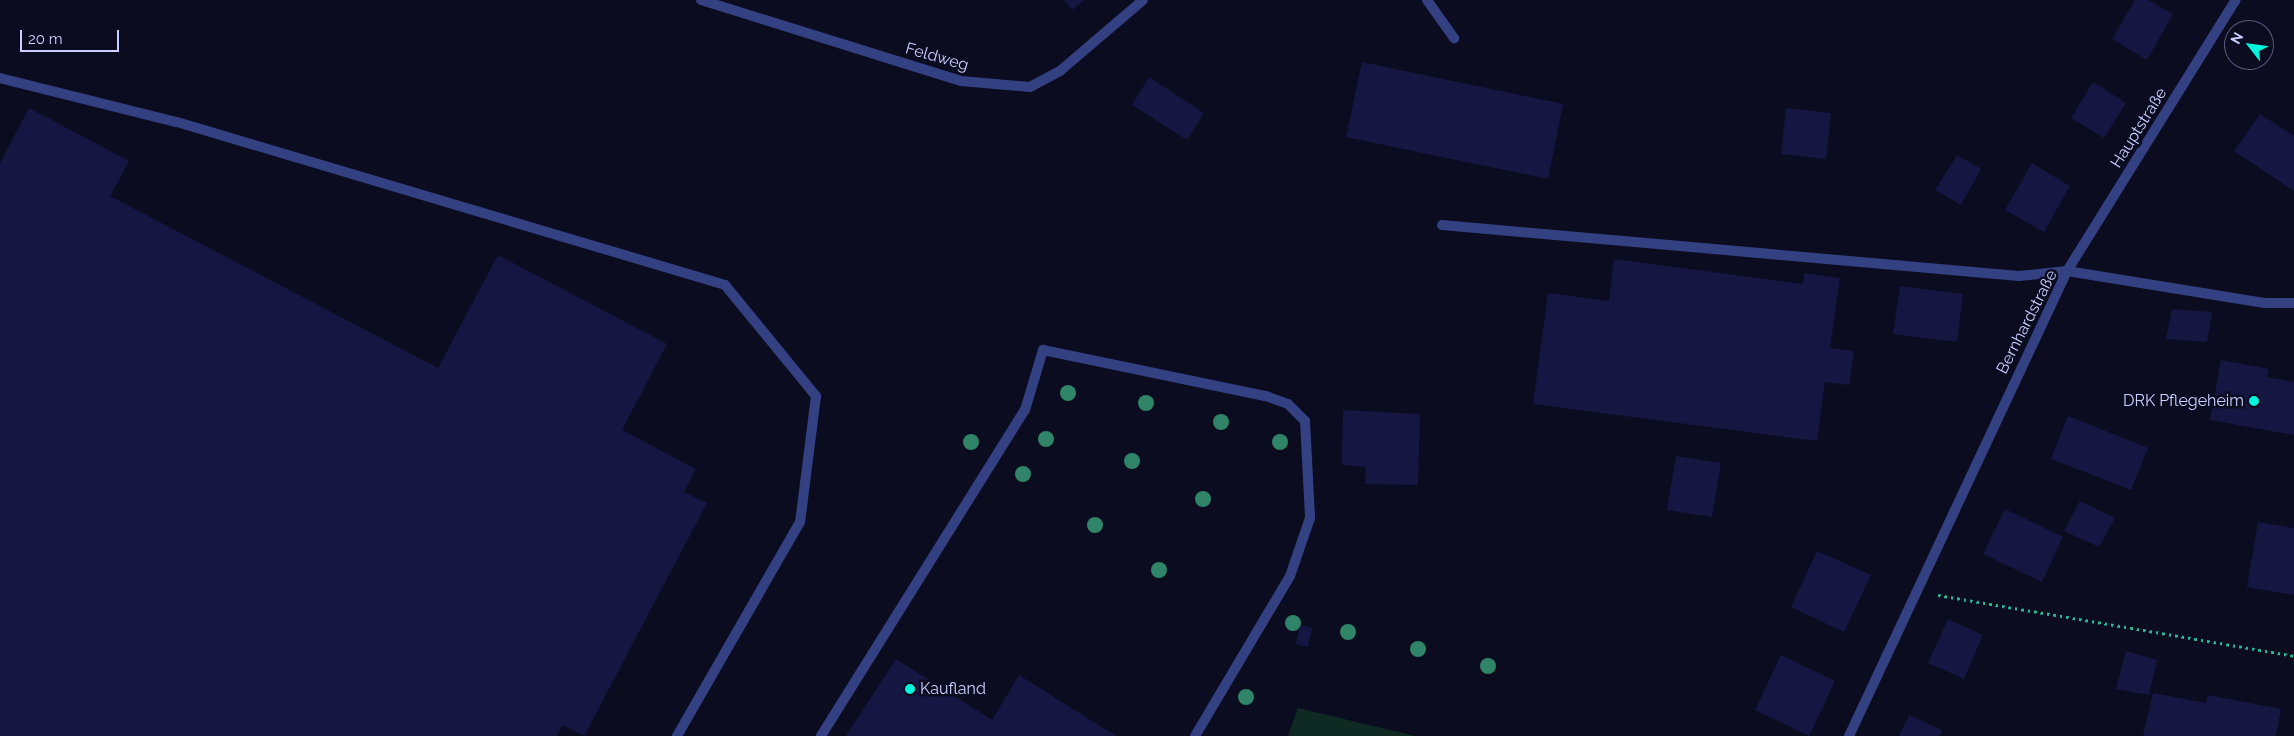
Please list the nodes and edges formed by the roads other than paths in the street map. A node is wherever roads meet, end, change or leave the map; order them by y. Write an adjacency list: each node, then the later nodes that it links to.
1 (701, 0): 2 (street, Feldweg)
2 (1143, 0)
3 (1428, 0): 5 (street)
4 (2236, 0): 8 (street, Hauptstraße)
5 (1454, 38)
6 (0, 78): 10 (street)
7 (1442, 224): 8 (street)
8 (2066, 271): 9 (street, Bernhardstraße); 13 (street, Bernhardstraße)
9 (2294, 303)
10 (677, 736)
11 (821, 736): 12 (street)
12 (1195, 736)
13 (1849, 736)

